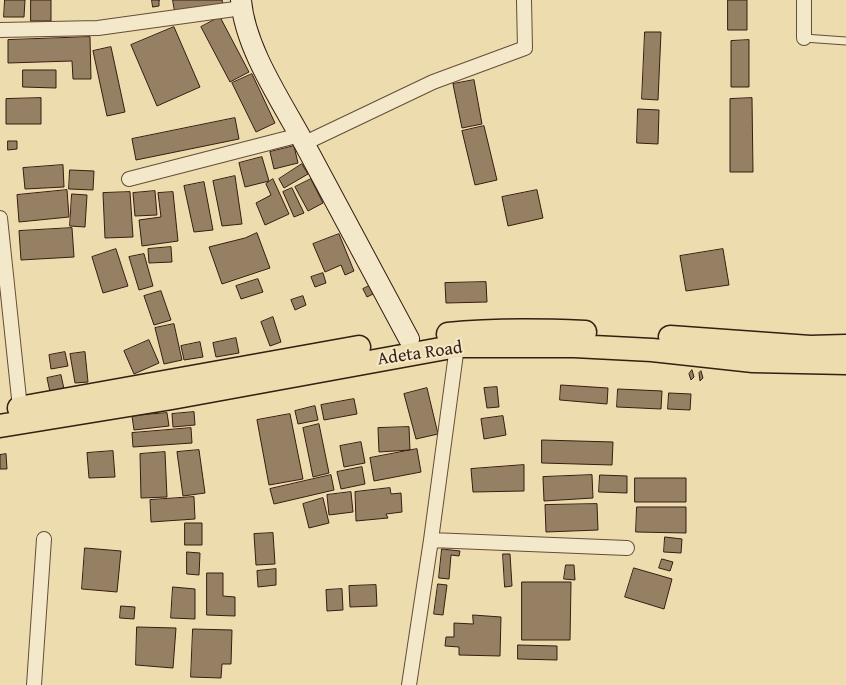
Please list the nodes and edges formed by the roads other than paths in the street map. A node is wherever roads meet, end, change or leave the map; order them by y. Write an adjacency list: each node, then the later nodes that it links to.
1 (524, 0): 7 (street)
2 (804, 0): 5 (street)
3 (242, 4): 4 (street); 7 (street)
4 (0, 30)
5 (804, 38): 6 (lane)
6 (846, 41)
7 (302, 139): 8 (street); 10 (street)
8 (130, 179)
9 (0, 218): 14 (street)
10 (409, 339): 12 (main road, Adeta Road); 14 (main road, Adeta Road)
11 (457, 346): 13 (main road, Adeta Road); 15 (main road, Adeta Road); 17 (street)
12 (846, 346)
13 (846, 363)
14 (10, 410)
15 (0, 426)
16 (44, 539): 19 (street)
17 (431, 540): 18 (street); 20 (street)
18 (627, 548)
19 (34, 685)
20 (409, 685)

